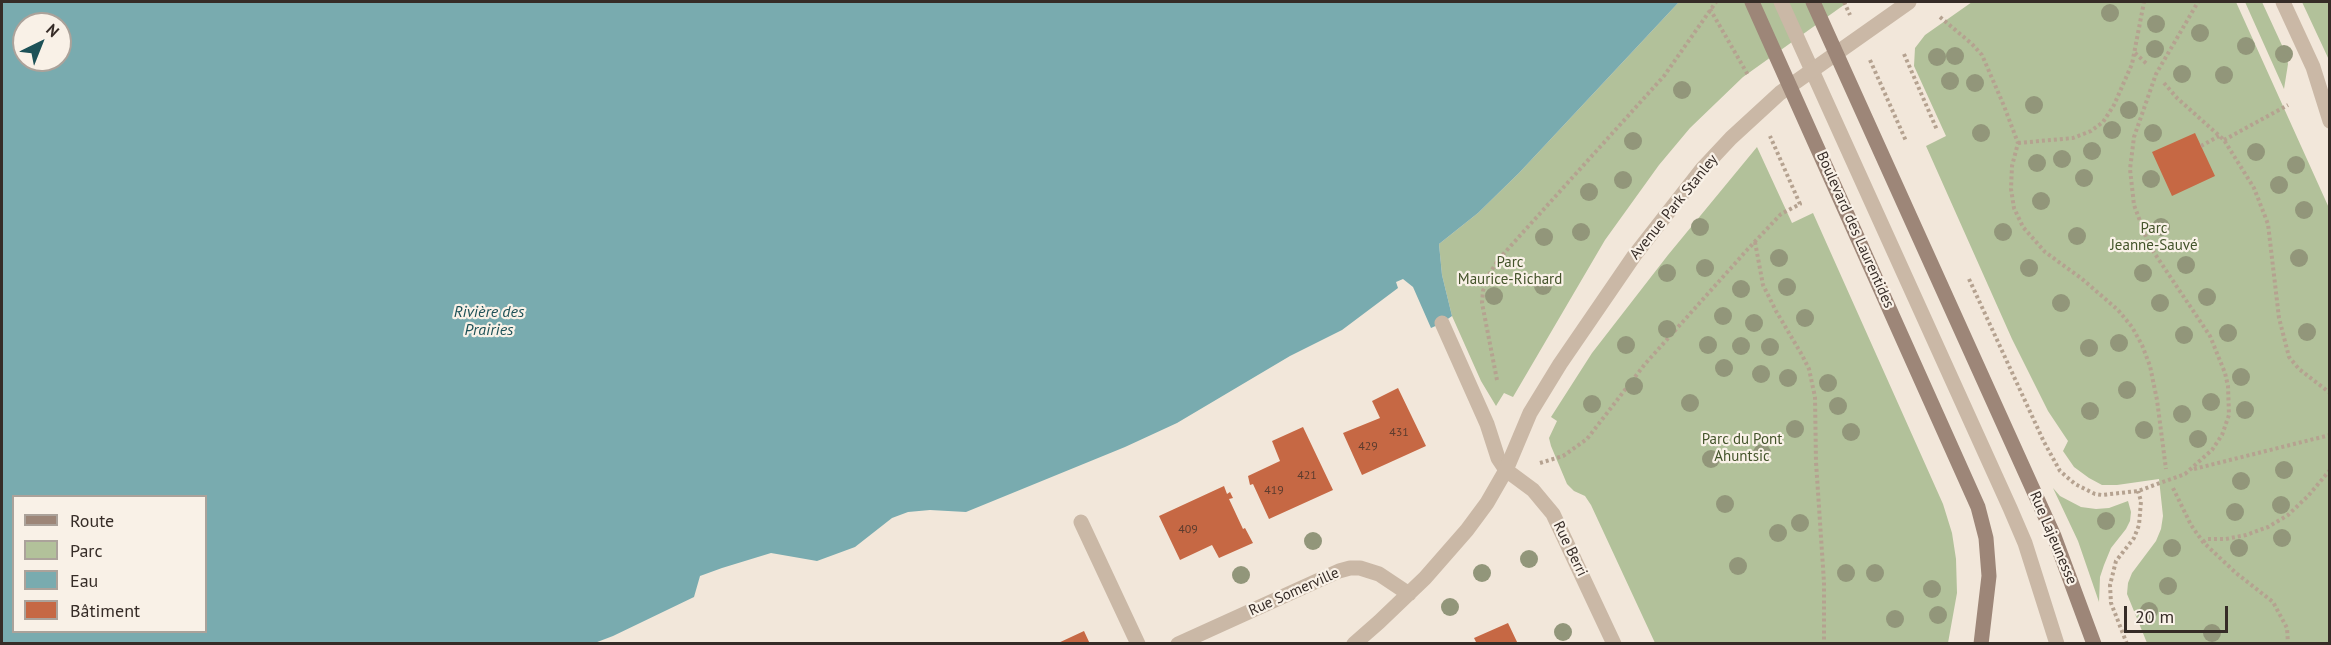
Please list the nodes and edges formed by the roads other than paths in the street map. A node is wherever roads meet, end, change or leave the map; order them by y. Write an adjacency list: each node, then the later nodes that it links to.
1 (1752, 2): 16 (main road, Boulevard des Laurentides)
2 (1781, 2): 8 (street, Boulevard des Laurentides)
3 (1813, 2): 18 (main road, Rue Lajeunesse)
4 (1909, 2): 9 (street, Avenue Park Stanley)
5 (2283, 2): 6 (street)
6 (2330, 121)
7 (1442, 323): 9 (street)
8 (1983, 447): 17 (street, Rue Lajeunesse)
9 (1506, 470): 11 (street); 15 (street, Rue Berri)
10 (1081, 522): 12 (street)
11 (1409, 594): 13 (street, Rue Somerville); 14 (street)
12 (1138, 644)
13 (1178, 644)
14 (1354, 644)
15 (1614, 644)
16 (1981, 644)
17 (2057, 644)
18 (2094, 644)

